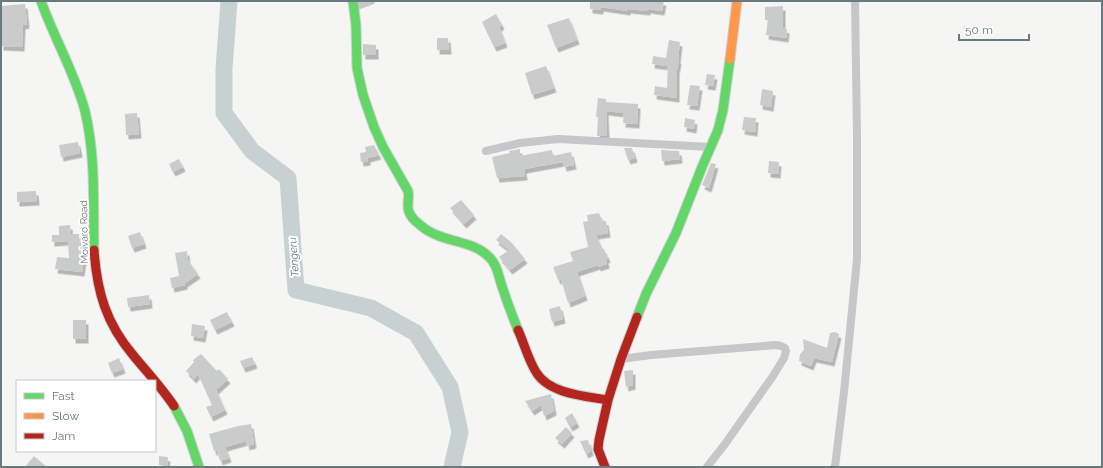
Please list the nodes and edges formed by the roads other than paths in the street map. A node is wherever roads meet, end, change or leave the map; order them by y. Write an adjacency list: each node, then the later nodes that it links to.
1 (41, 1): 9 (street, Moivaro Road)
2 (371, 1): 5 (street)
3 (736, 1): 6 (street)
4 (855, 1): 15 (street)
5 (353, 4): 11 (street)
6 (710, 147): 7 (street); 8 (street)
7 (486, 151)
8 (621, 359): 11 (street); 14 (street)
9 (156, 380)
10 (156, 380): 12 (street, Moivaro Road)
11 (608, 400): 13 (street)
12 (199, 467)
13 (605, 467)
14 (707, 467)
15 (835, 467)

